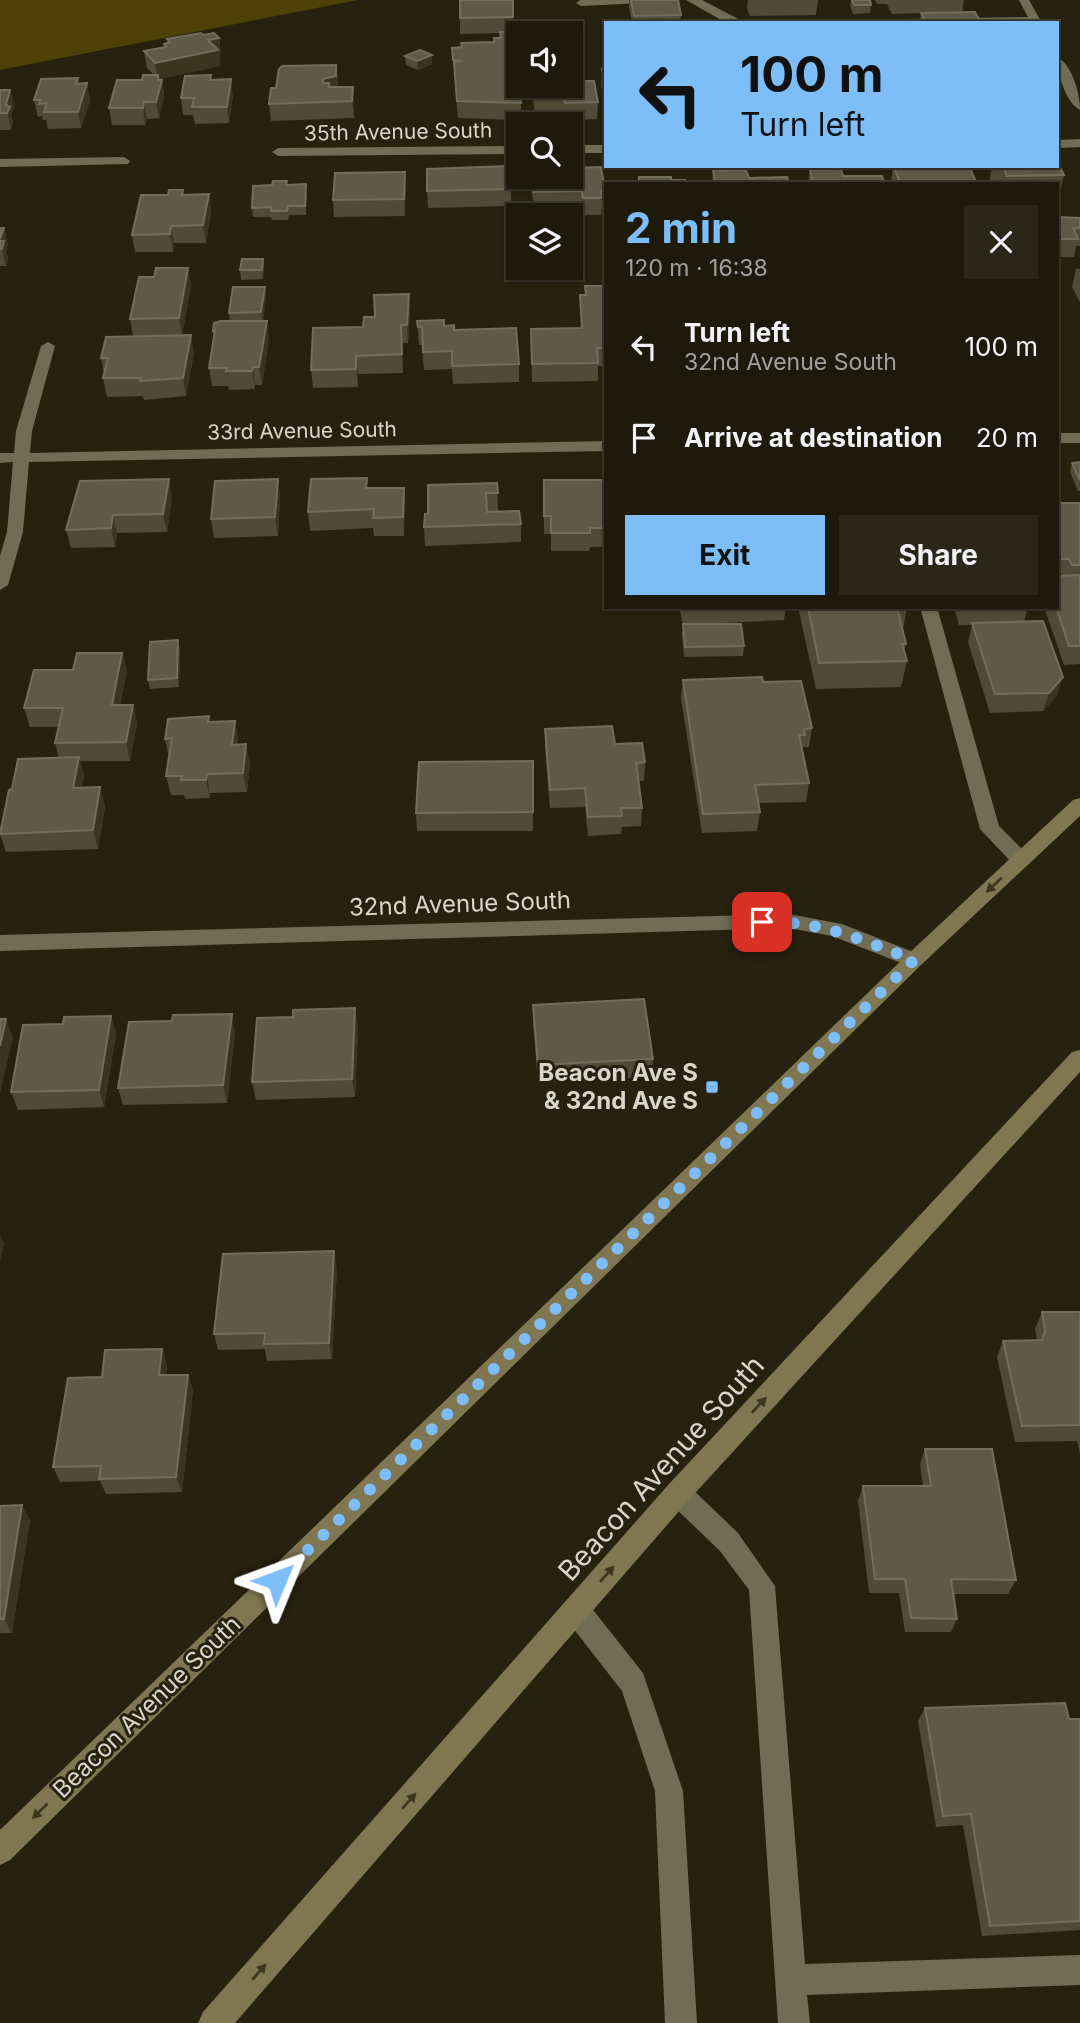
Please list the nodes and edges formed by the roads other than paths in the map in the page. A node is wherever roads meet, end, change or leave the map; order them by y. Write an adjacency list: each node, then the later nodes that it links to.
1 (643, 0): 4 (street)
2 (691, 0): 5 (street)
3 (1024, 0): 6 (street)
4 (581, 3)
5 (734, 21)
6 (1036, 21)
7 (1059, 62): 8 (street)
8 (1074, 79): 9 (street)
9 (1080, 106)
10 (1059, 144): 11 (street)
11 (1080, 144)
12 (583, 149): 13 (street)
13 (604, 149)
14 (506, 150): 15 (street, 35th Avenue South)
15 (278, 152)
16 (124, 161): 17 (street)
17 (0, 163)
18 (48, 346): 22 (street)
19 (1059, 438): 20 (street)
20 (1080, 438)
21 (604, 446): 22 (street, 33rd Avenue South)
22 (22, 457): 23 (street, 33rd Avenue South); 24 (street)
23 (0, 458)
24 (0, 585)
25 (929, 609): 27 (street)
26 (1080, 805): 27 (main road, Beacon Avenue South)
27 (1021, 860): 29 (main road, Beacon Avenue South, one-way to 29)
28 (0, 943): 29 (street, 32nd Avenue South)
29 (914, 960): 33 (main road, Beacon Avenue South, one-way to 33)
30 (1080, 1058): 31 (main road, Beacon Avenue South, one-way to 30)
31 (678, 1493): 32 (main road, Beacon Avenue South, one-way to 31); 35 (street)
32 (576, 1610): 36 (main road, Beacon Avenue South, one-way to 32); 37 (street)
33 (0, 1850)
34 (1080, 1970): 35 (street)
35 (791, 1980): 38 (street)
36 (214, 2023)
37 (681, 2023)
38 (794, 2023)

